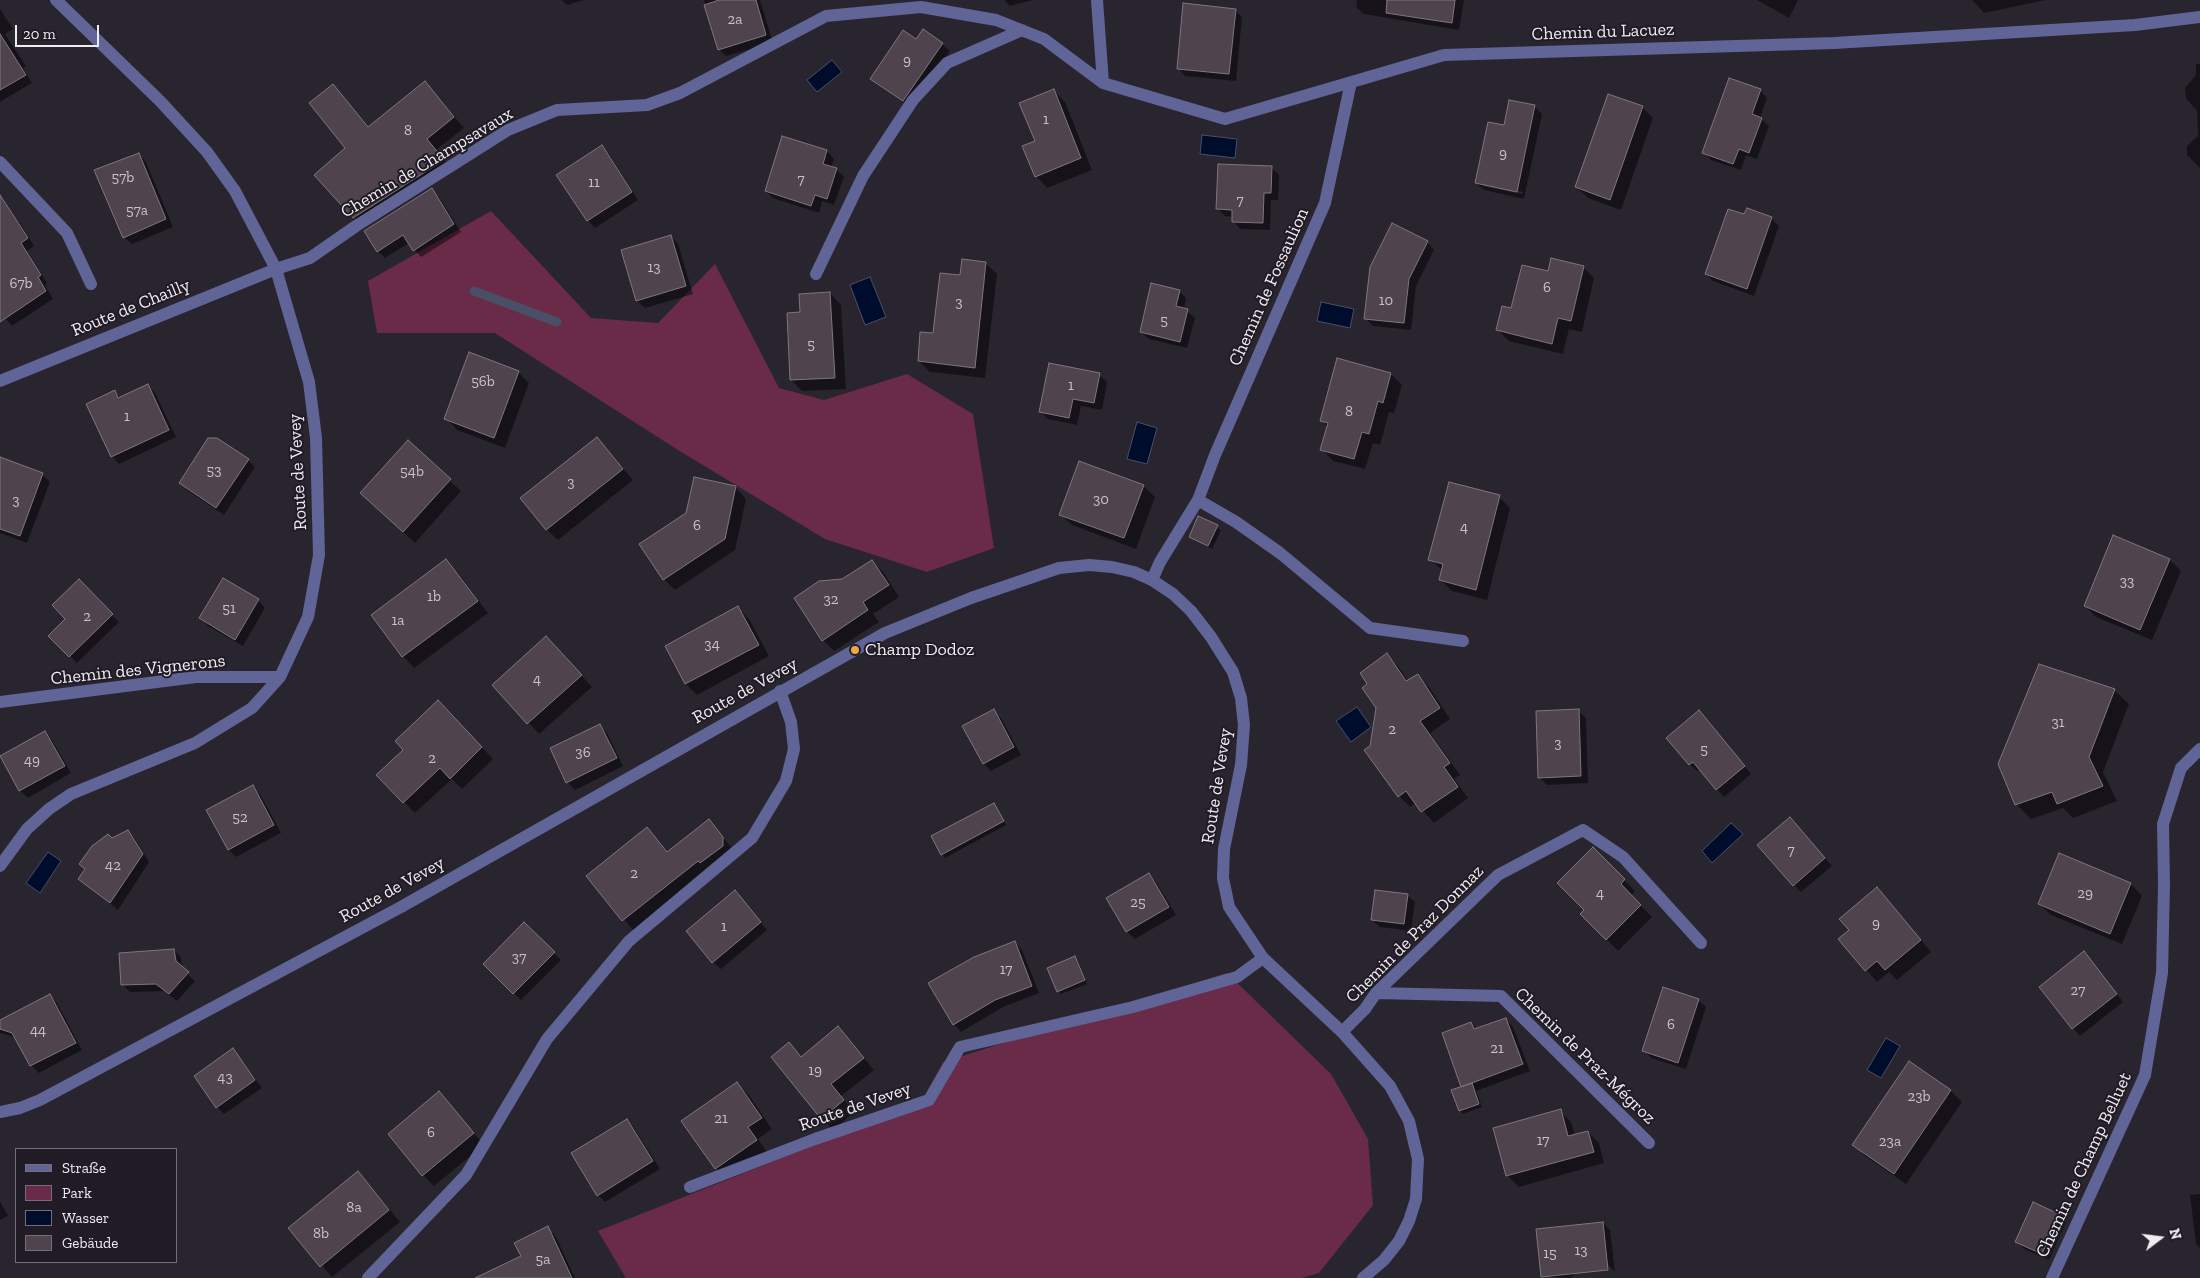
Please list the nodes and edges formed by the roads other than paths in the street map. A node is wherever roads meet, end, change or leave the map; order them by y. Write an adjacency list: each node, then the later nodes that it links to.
1 (56, 0): 8 (street, Route de Vevey)
2 (1097, 0): 6 (street)
3 (2200, 17): 5 (street, Chemin du Lacuez)
4 (1022, 30): 6 (street, Chemin de Champsavaux); 8 (street, Chemin de Champsavaux); 9 (street)
5 (1351, 82): 6 (street, Chemin du Lacuez); 12 (street, Chemin de Fossaulion)
6 (1103, 83)
7 (0, 162): 10 (street)
8 (276, 268): 11 (street, Route de Chailly); 15 (street, Route de Vevey)
9 (816, 274)
10 (91, 284)
11 (0, 381)
12 (1198, 500): 13 (street, Chemin de Fossaulion); 14 (street)
13 (1152, 580): 16 (street, Route de Vevey); 21 (street, Route de Vevey)
14 (1463, 641)
15 (280, 677): 17 (street, Chemin des Vignerons); 19 (street, Route de Vevey)
16 (780, 691): 24 (street, Route de Vevey); 27 (street)
17 (0, 702)
18 (2200, 749): 29 (street, Chemin de Champ Belluet)
19 (0, 866)
20 (1701, 943): 22 (street, Chemin de Praz Donnaz)
21 (1263, 958): 23 (street, Route de Vevey); 26 (street, Route de Vevey)
22 (1376, 993): 23 (street, Chemin de Praz Donnaz); 25 (street, Chemin de Praz-Mégroz)
23 (1342, 1032): 28 (street, Route de Vevey)
24 (0, 1112)
25 (1649, 1143)
26 (690, 1187)
27 (368, 1278)
28 (1363, 1278)
29 (2052, 1278)

